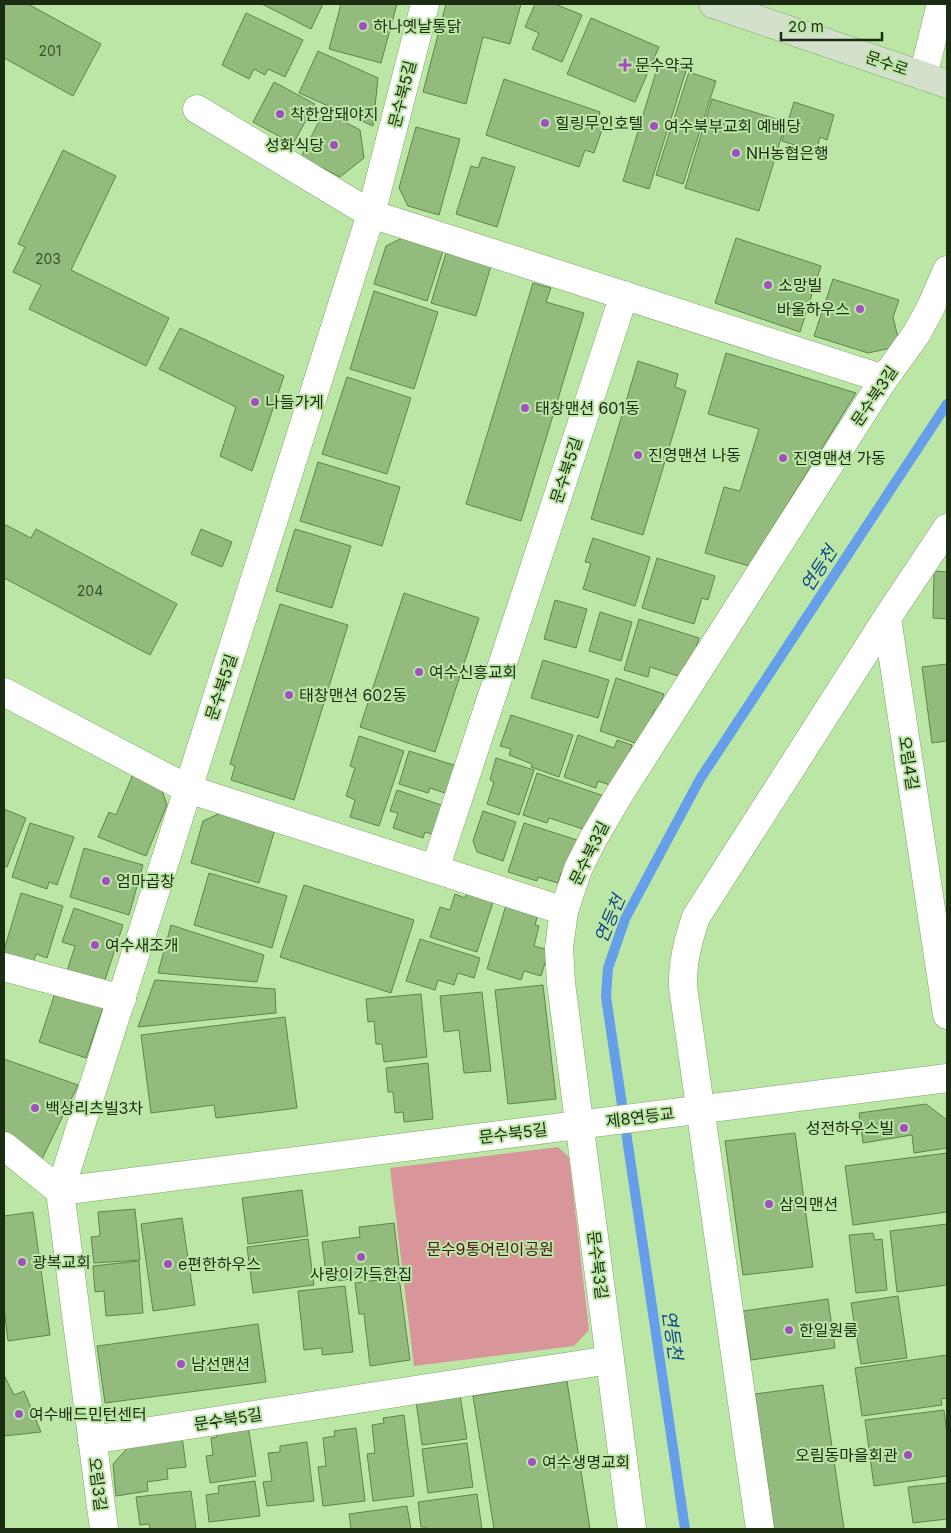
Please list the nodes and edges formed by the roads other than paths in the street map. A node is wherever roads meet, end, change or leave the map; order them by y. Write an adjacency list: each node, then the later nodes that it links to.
1 (425, 4): 6 (street, 문수북5길)
2 (713, 4): 4 (street, 문수로)
3 (941, 4): 4 (street)
4 (935, 80)
5 (197, 109): 6 (street)
6 (371, 214): 8 (street); 13 (street, 문수북5길)
7 (947, 270): 9 (street, 문수북3길)
8 (624, 295): 9 (street); 14 (street, 문수북5길)
9 (884, 379): 15 (street, 문수북3길)
10 (947, 528): 11 (street)
11 (887, 618): 18 (street, 오림4길); 20 (street)
12 (4, 692): 13 (street)
13 (188, 789): 14 (street); 17 (street, 문수북5길)
14 (435, 869): 15 (street)
15 (564, 911): 21 (street, 문수북3길)
16 (4, 967): 17 (street)
17 (122, 999): 23 (street, 문수북5길)
18 (947, 1015)
19 (947, 1078): 20 (street, 제8연등교)
20 (700, 1109): 21 (street, 제8연등교); 28 (street)
21 (580, 1124): 23 (street, 문수북5길); 24 (street, 문수북3길)
22 (4, 1146): 23 (street)
23 (60, 1191): 25 (street, 문수북5길)
24 (610, 1360): 25 (street, 문수북5길); 27 (street, 문수북3길)
25 (92, 1440): 26 (street, 오림3길)
26 (104, 1529)
27 (632, 1529)
28 (760, 1529)

